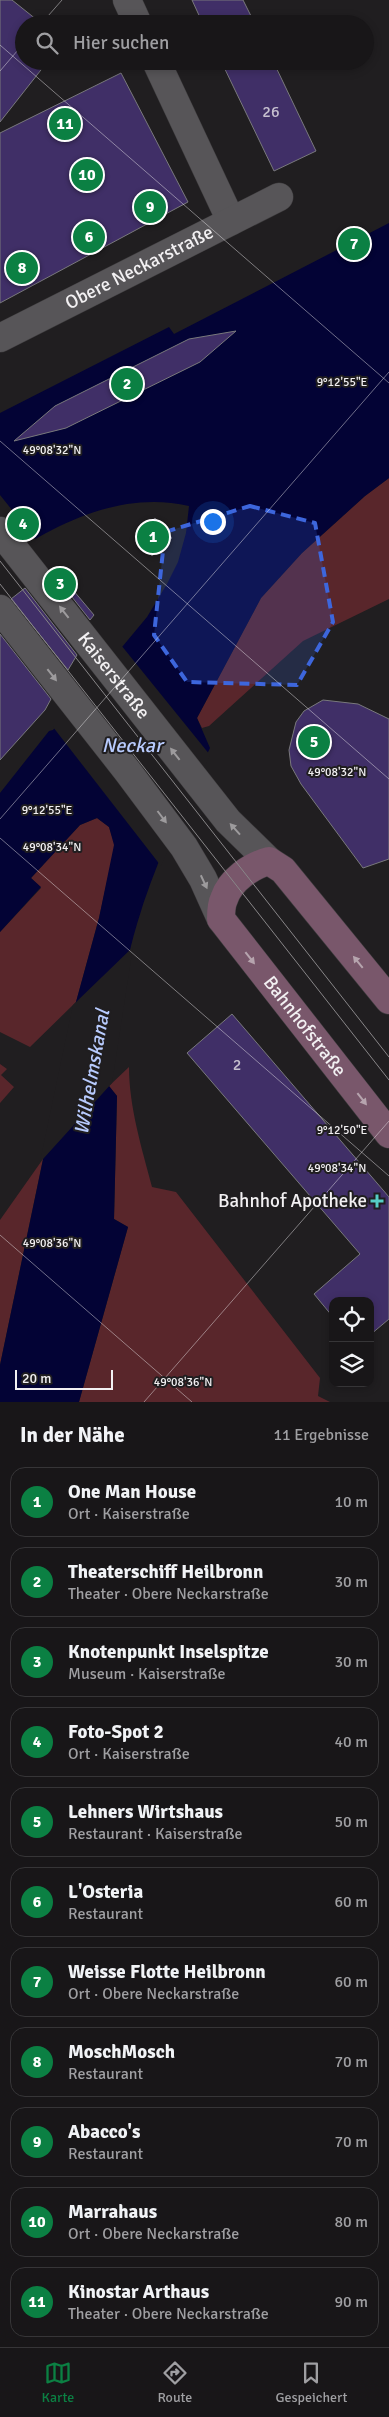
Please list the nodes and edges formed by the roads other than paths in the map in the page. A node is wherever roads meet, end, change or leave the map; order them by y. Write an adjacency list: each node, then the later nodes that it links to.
1 (127, 0): 2 (street)
2 (134, 15)
3 (160, 70): 5 (street)
4 (279, 197): 5 (street, Obere Neckarstraße)
5 (232, 221): 6 (street, Obere Neckarstraße)
6 (0, 338)
7 (0, 531): 9 (street, Kaiserstraße, one-way to 7)
8 (0, 609): 10 (street, one-way to 10)
9 (269, 861): 10 (street); 11 (street, one-way to 9)
10 (220, 919): 12 (street, Bahnhofstraße, one-way to 12)
11 (389, 1000)
12 (389, 1134)

